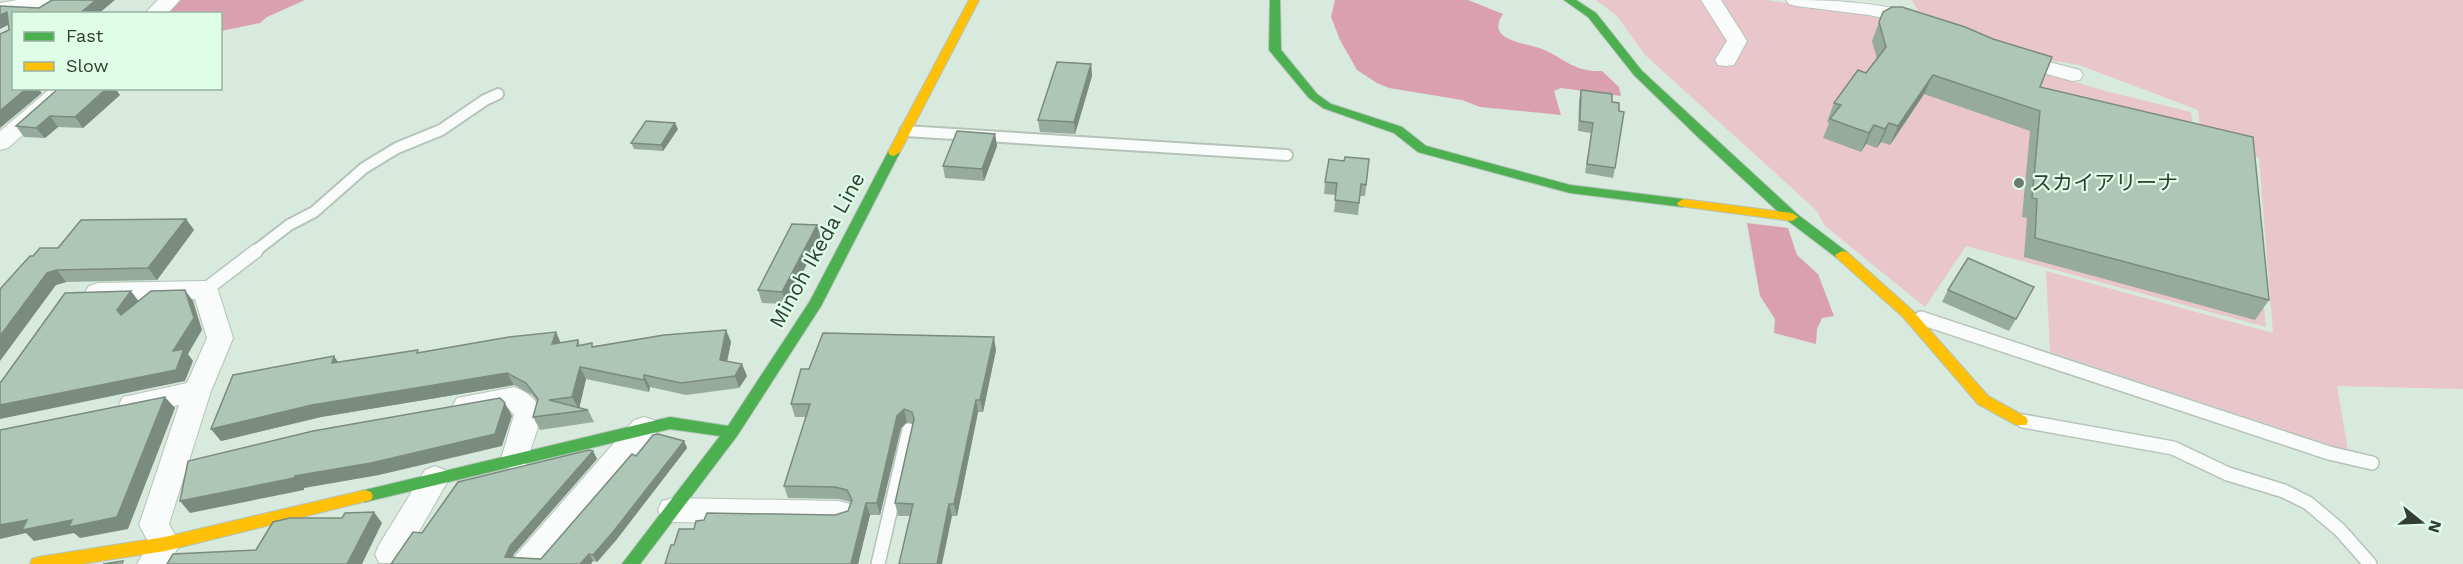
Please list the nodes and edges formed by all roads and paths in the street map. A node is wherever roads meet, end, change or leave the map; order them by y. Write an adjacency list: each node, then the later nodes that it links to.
1 (52, 0): 8 (street); 9 (street)
2 (170, 0): 10 (street)
3 (974, 0): 17 (street, Minoh Ikeda Line)
4 (1275, 0): 20 (street)
5 (1569, 0): 20 (street)
6 (1711, 0): 13 (street)
7 (1796, 0): 11 (street)
8 (0, 9)
9 (37, 12)
10 (156, 12)
11 (1940, 29)
12 (1992, 52): 14 (street)
13 (1720, 66)
14 (2072, 75)
15 (63, 90): 18 (street)
16 (498, 94): 21 (lane)
17 (904, 131): 19 (lane); 30 (street, Minoh Ikeda Line)
18 (0, 143)
19 (1287, 155)
20 (1792, 217): 23 (street)
21 (205, 290): 22 (street); 24 (street)
22 (78, 293)
23 (1908, 314): 27 (street); 33 (lane)
24 (197, 391): 26 (street); 34 (street)
25 (446, 409): 32 (street)
26 (104, 410)
27 (2021, 421): 44 (lane)
28 (644, 428): 30 (street); 32 (street); 41 (street)
29 (909, 430): 43 (lane)
30 (732, 432): 36 (street, Minoh Ikeda Line)
31 (207, 458): 34 (street)
32 (516, 459): 35 (street)
33 (2372, 462)
34 (172, 466): 38 (street)
35 (435, 478): 38 (street); 39 (street)
36 (673, 510): 37 (street); 42 (street, Minoh Ikeda Line)
37 (839, 513)
38 (158, 554): 40 (street)
39 (390, 554)
40 (38, 564)
41 (527, 564)
42 (630, 564)
43 (878, 564)
44 (2370, 564)

